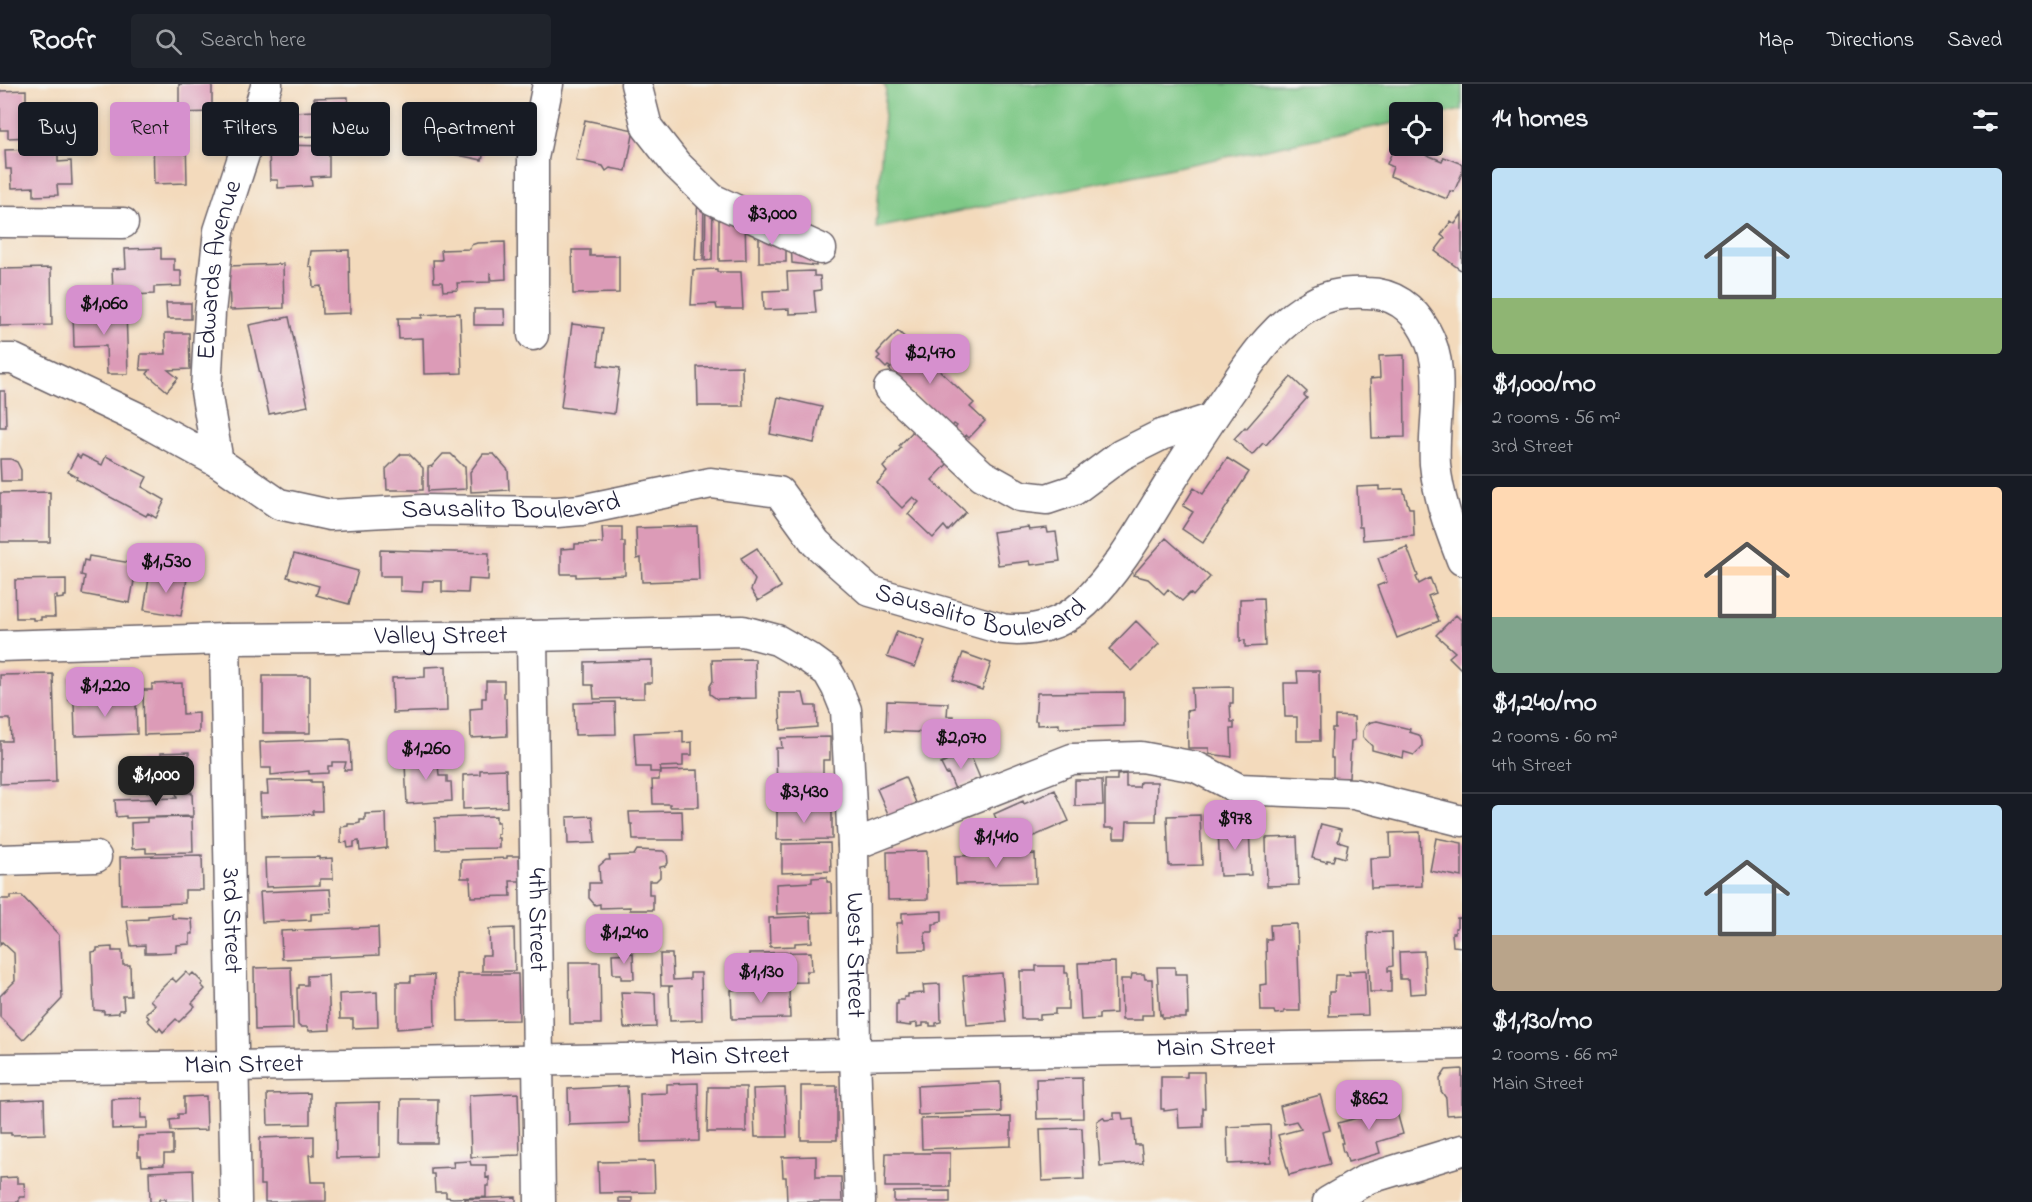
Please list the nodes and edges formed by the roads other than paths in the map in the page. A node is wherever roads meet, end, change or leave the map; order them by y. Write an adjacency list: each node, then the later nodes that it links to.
1 (267, 84): 11 (street, Edwards Avenue)
2 (548, 84): 7 (street)
3 (636, 84): 6 (street)
4 (0, 222): 5 (street)
5 (123, 223)
6 (821, 249)
7 (533, 335)
8 (0, 359): 11 (street, Sausalito Boulevard)
9 (889, 388): 10 (street)
10 (1211, 419): 11 (street, Sausalito Boulevard); 12 (street, Sausalito Boulevard)
11 (218, 462)
12 (1462, 560)
13 (532, 636): 14 (street, Valley Street); 16 (street, Valley Street); 23 (street, 4th Street)
14 (225, 639): 15 (street, Valley Street); 24 (street, 3rd Street)
15 (0, 646)
16 (846, 710): 18 (street, West Street)
17 (1462, 821): 18 (street)
18 (853, 844): 22 (street, West Street)
19 (96, 857): 20 (street)
20 (0, 860)
21 (1462, 1044): 22 (street, Main Street)
22 (855, 1055): 23 (street, Main Street); 29 (street, West Street)
23 (537, 1061): 24 (street, Main Street); 28 (street, 4th Street)
24 (232, 1066): 25 (street, Main Street); 27 (street, 3rd Street)
25 (0, 1069)
26 (1462, 1150): 30 (street)
27 (236, 1202)
28 (540, 1202)
29 (860, 1202)
30 (1328, 1202)

